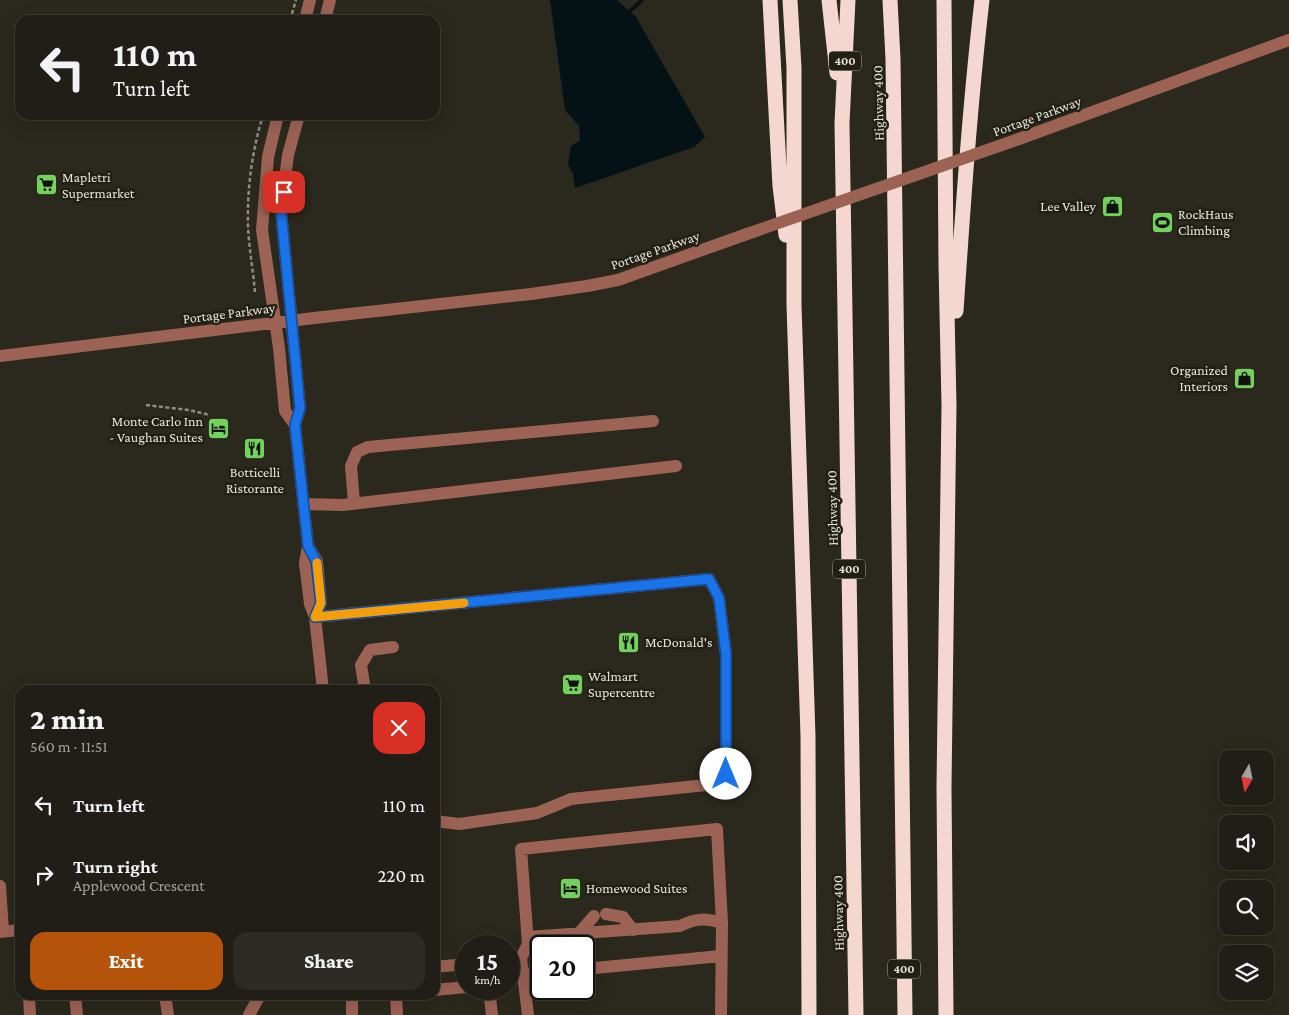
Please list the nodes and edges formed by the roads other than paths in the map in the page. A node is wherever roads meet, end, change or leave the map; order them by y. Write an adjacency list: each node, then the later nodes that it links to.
1 (310, 0): 11 (street)
2 (330, 0): 12 (street)
3 (770, 0): 18 (highway)
4 (790, 0): 18 (highway)
5 (829, 0): 17 (highway)
6 (848, 0): 17 (highway, Highway 400 / 400)
7 (890, 0): 14 (highway, Highway 400 / 400)
8 (898, 0): 14 (highway)
9 (944, 0): 22 (highway)
10 (982, 0): 22 (highway)
11 (306, 15)
12 (326, 15)
13 (1289, 40): 19 (street, Portage Parkway, bridge)
14 (894, 59): 68 (highway, Highway 400 / 400)
15 (277, 120): 20 (street)
16 (298, 120): 19 (street)
17 (842, 123): 67 (highway, Highway 400 / 400)
18 (794, 305): 66 (highway)
19 (291, 320): 20 (street, Portage Parkway); 24 (street)
20 (275, 322): 21 (street, Portage Parkway); 24 (street)
21 (0, 356)
22 (949, 405): 69 (highway)
23 (653, 421): 27 (street)
24 (295, 425): 26 (street)
25 (676, 466): 27 (street)
26 (303, 504): 27 (street); 28 (street)
27 (354, 504)
28 (315, 617): 30 (street); 32 (street)
29 (393, 647): 31 (street)
30 (322, 685)
31 (364, 685)
32 (440, 822)
33 (0, 886): 37 (street)
34 (722, 923): 35 (street); 39 (street); 41 (street)
35 (633, 930): 38 (street); 38 (street)
36 (15, 931): 37 (street)
37 (2, 932)
38 (578, 934): 39 (street)
39 (528, 937): 40 (street)
40 (520, 953)
41 (721, 956): 44 (street); 65 (street)
42 (455, 965): 43 (street)
43 (440, 967)
44 (595, 968)
45 (520, 969): 47 (street)
46 (530, 974): 47 (street)
47 (523, 975): 64 (street)
48 (455, 988): 49 (street)
49 (440, 990)
50 (28, 1000): 57 (street)
51 (76, 1000): 58 (street)
52 (166, 1000): 59 (street)
53 (257, 1000): 60 (street)
54 (352, 1000): 61 (street)
55 (396, 1000): 62 (street)
56 (490, 1000): 63 (street)
57 (30, 1015)
58 (78, 1015)
59 (168, 1015)
60 (249, 1015)
61 (352, 1015)
62 (396, 1015)
63 (492, 1015)
64 (528, 1015)
65 (721, 1015)
66 (809, 1015)
67 (856, 1015)
68 (904, 1015)
69 (946, 1015)

